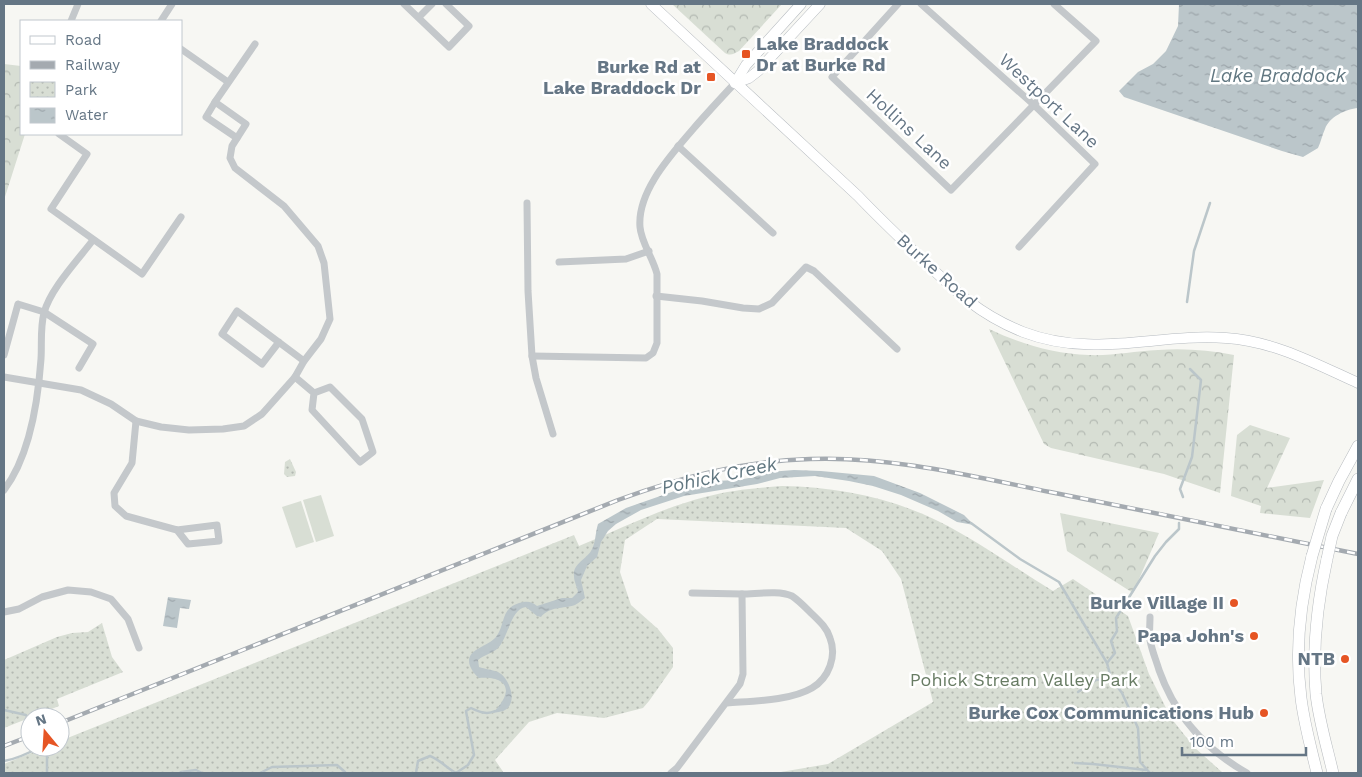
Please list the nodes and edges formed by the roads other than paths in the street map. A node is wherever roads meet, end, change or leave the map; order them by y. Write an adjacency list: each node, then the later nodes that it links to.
1 (78, 4): 13 (street)
2 (172, 4): 14 (street)
3 (404, 4): 12 (street)
4 (432, 4): 12 (street)
5 (446, 4): 12 (street)
6 (651, 4): 18 (main road, Burke Road)
7 (801, 4): 18 (main road)
8 (820, 4): 18 (main road)
9 (898, 4): 20 (street, Hollins Lane)
10 (921, 4): 20 (street, Westport Lane)
11 (1054, 4): 20 (street)
12 (419, 17)
13 (71, 20)
14 (162, 20)
15 (255, 44): 17 (street)
16 (182, 50): 17 (street)
17 (228, 82): 19 (street)
18 (735, 83): 23 (street); 42 (main road, Burke Road)
19 (215, 102): 22 (street); 22 (street)
20 (1034, 105): 28 (street, Westport Lane)
21 (60, 135): 27 (street)
22 (237, 138): 37 (street)
23 (678, 146): 26 (street); 29 (street)
24 (527, 203): 36 (street)
25 (181, 217): 27 (street)
26 (773, 233)
27 (93, 240): 32 (street)
28 (1020, 247)
29 (649, 251): 30 (street); 31 (street)
30 (559, 262)
31 (656, 296): 34 (street); 36 (street)
32 (44, 312): 35 (street); 38 (street); 41 (street)
33 (280, 342): 33 (street); 37 (street)
34 (897, 349)
35 (4, 355)
36 (532, 356): 45 (street)
37 (304, 361): 40 (street)
38 (80, 368)
39 (4, 377): 41 (street)
40 (295, 377): 43 (street); 44 (street)
41 (38, 383): 44 (street); 48 (street)
42 (1358, 384)
43 (314, 393): 43 (street)
44 (136, 421): 49 (street)
45 (553, 434)
46 (1358, 446): 58 (main road, bridge)
47 (1358, 480): 59 (main road, bridge)
48 (4, 490)
49 (177, 530): 49 (street)
50 (692, 593): 51 (street)
51 (742, 594): 55 (street); 55 (street)
52 (4, 612): 54 (street)
53 (1150, 617): 57 (street)
54 (140, 648)
55 (726, 703): 56 (street)
56 (674, 771)
57 (1247, 773)
58 (1316, 773)
59 (1334, 773)

